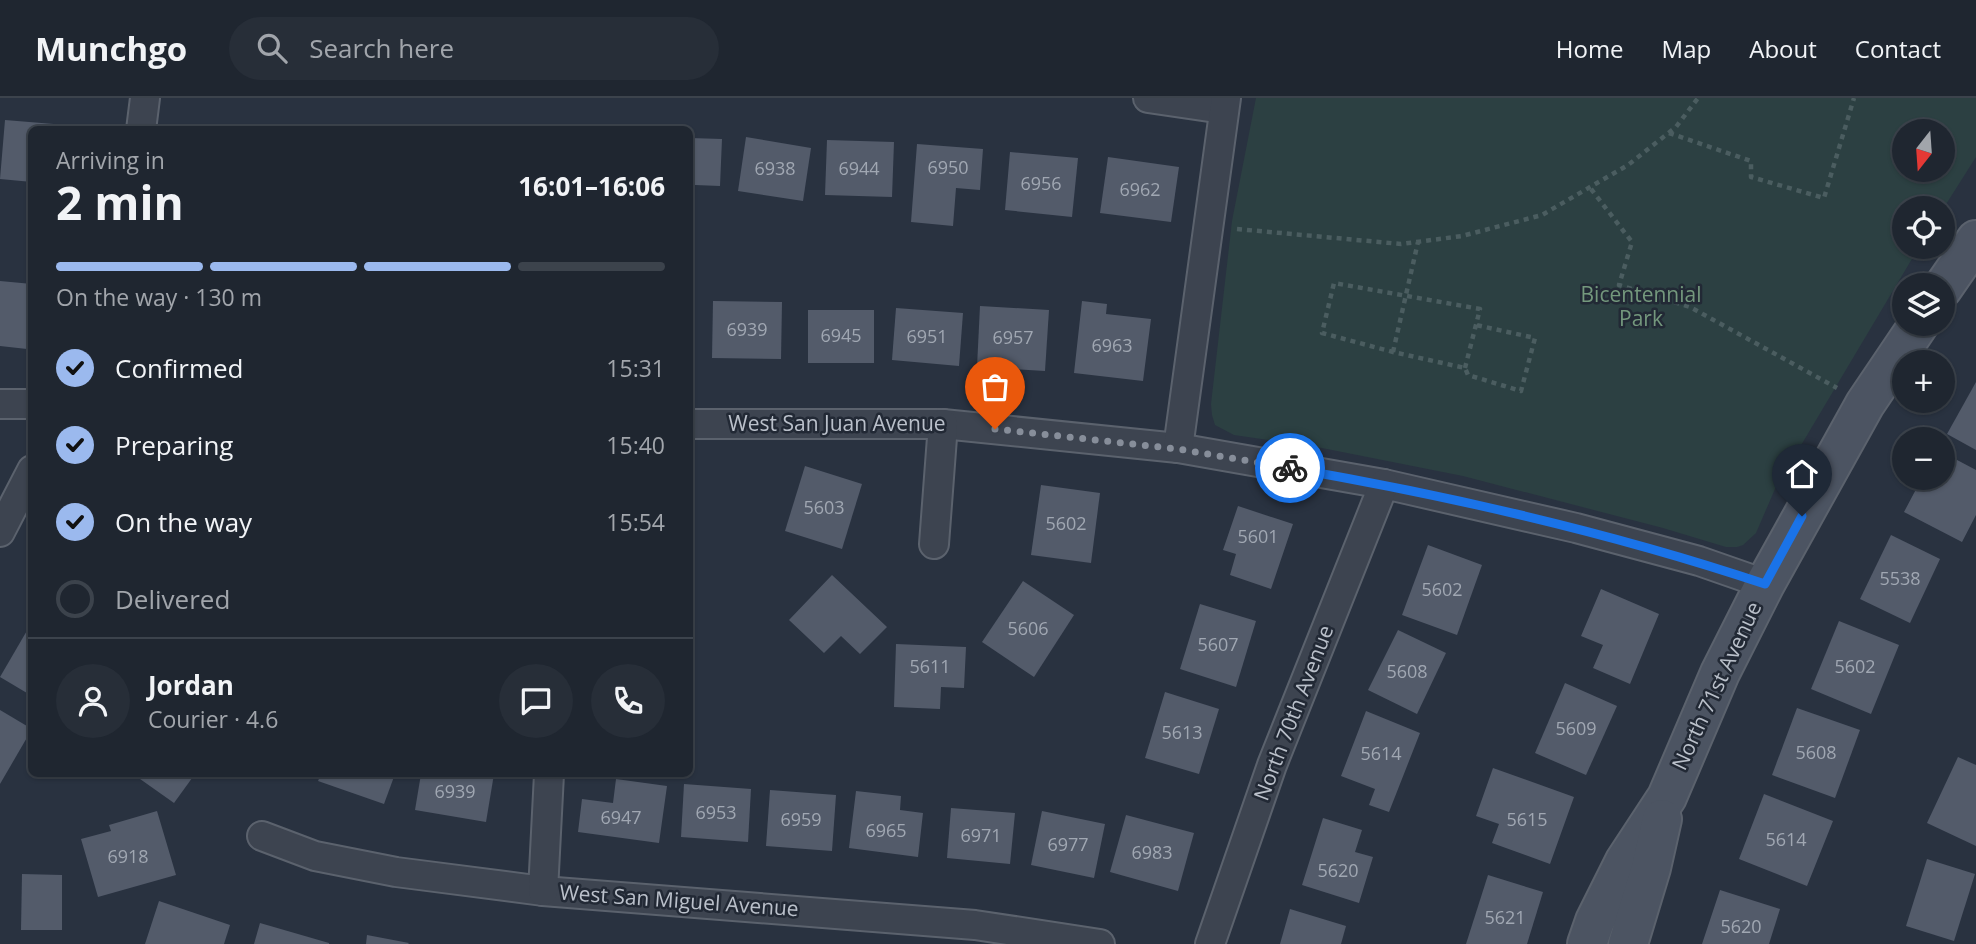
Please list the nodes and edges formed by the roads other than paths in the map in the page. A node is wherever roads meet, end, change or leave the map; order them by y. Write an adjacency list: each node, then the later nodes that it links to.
1 (145, 98): 4 (street)
2 (1148, 98): 3 (street)
3 (1224, 104): 12 (street)
4 (142, 126)
5 (1976, 240): 6 (street)
6 (1953, 273)
7 (1911, 336): 17 (street, North 71st Avenue)
8 (0, 404): 9 (street)
9 (28, 404)
10 (693, 424): 11 (street, West San Juan Avenue)
11 (943, 424): 12 (street, West San Juan Avenue); 16 (street)
12 (1178, 449): 14 (street, West San Juan Avenue)
13 (28, 478): 15 (street)
14 (1384, 484): 17 (street, West San Juan Avenue); 23 (street, North 70th Avenue)
15 (0, 532)
16 (934, 544)
17 (1765, 584): 19 (street, North 71st Avenue)
18 (549, 777): 21 (street)
19 (1667, 797): 24 (street, North 71st Avenue); 25 (street, North 71st Avenue)
20 (262, 836): 21 (street, West San Miguel Avenue)
21 (542, 891): 22 (street, West San Miguel Avenue)
22 (1100, 944)
23 (1210, 944)
24 (1587, 944)
25 (1628, 944)

